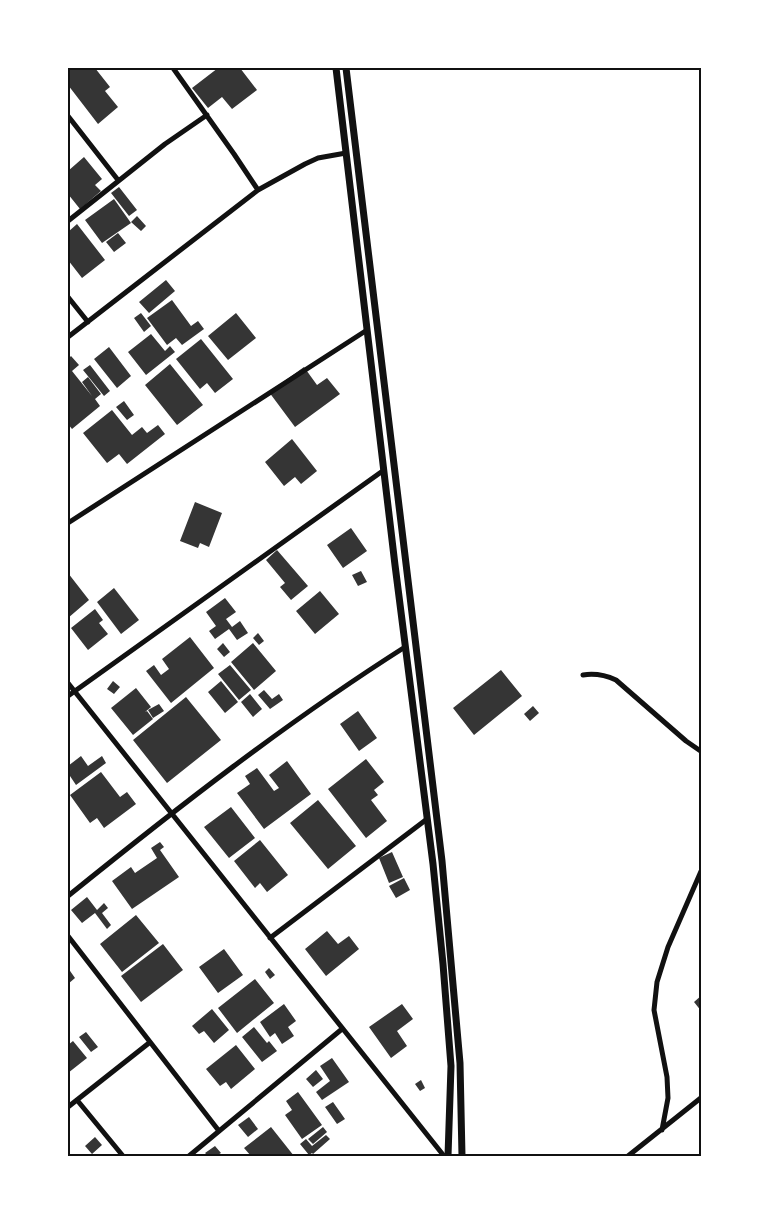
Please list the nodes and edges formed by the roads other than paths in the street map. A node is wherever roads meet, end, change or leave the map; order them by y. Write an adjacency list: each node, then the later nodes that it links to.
1 (173, 68): 4 (street)
2 (336, 68): 6 (street)
3 (346, 68): 10 (street)
4 (207, 115): 7 (street); 8 (street)
5 (68, 116): 7 (street)
6 (346, 152): 8 (street); 11 (street)
7 (118, 180): 9 (street)
8 (258, 190): 13 (street)
9 (68, 221)
10 (371, 260): 11 (street); 41 (street)
11 (359, 261): 14 (street)
12 (68, 297): 13 (street)
13 (88, 322): 15 (street)
14 (367, 330): 16 (street); 17 (street)
15 (68, 338)
16 (384, 470): 18 (street); 21 (street)
17 (68, 523)
18 (405, 647): 24 (street); 25 (street)
19 (583, 675): 23 (street)
20 (68, 683): 21 (street)
21 (74, 691): 22 (street); 24 (street)
22 (68, 696)
23 (702, 752)
24 (170, 813): 27 (street); 29 (street)
25 (426, 819): 29 (street); 40 (street)
26 (702, 870): 35 (street)
27 (68, 896)
28 (68, 936): 31 (street)
29 (270, 938): 30 (street)
30 (342, 1029): 36 (street); 39 (street)
31 (149, 1043): 33 (street); 36 (street)
32 (702, 1097): 35 (street)
33 (77, 1100): 34 (street); 37 (street)
34 (68, 1107)
35 (662, 1130): 42 (street)
36 (219, 1131): 38 (street)
37 (123, 1156)
38 (189, 1156)
39 (444, 1156)
40 (448, 1156)
41 (462, 1156)
42 (628, 1156)

